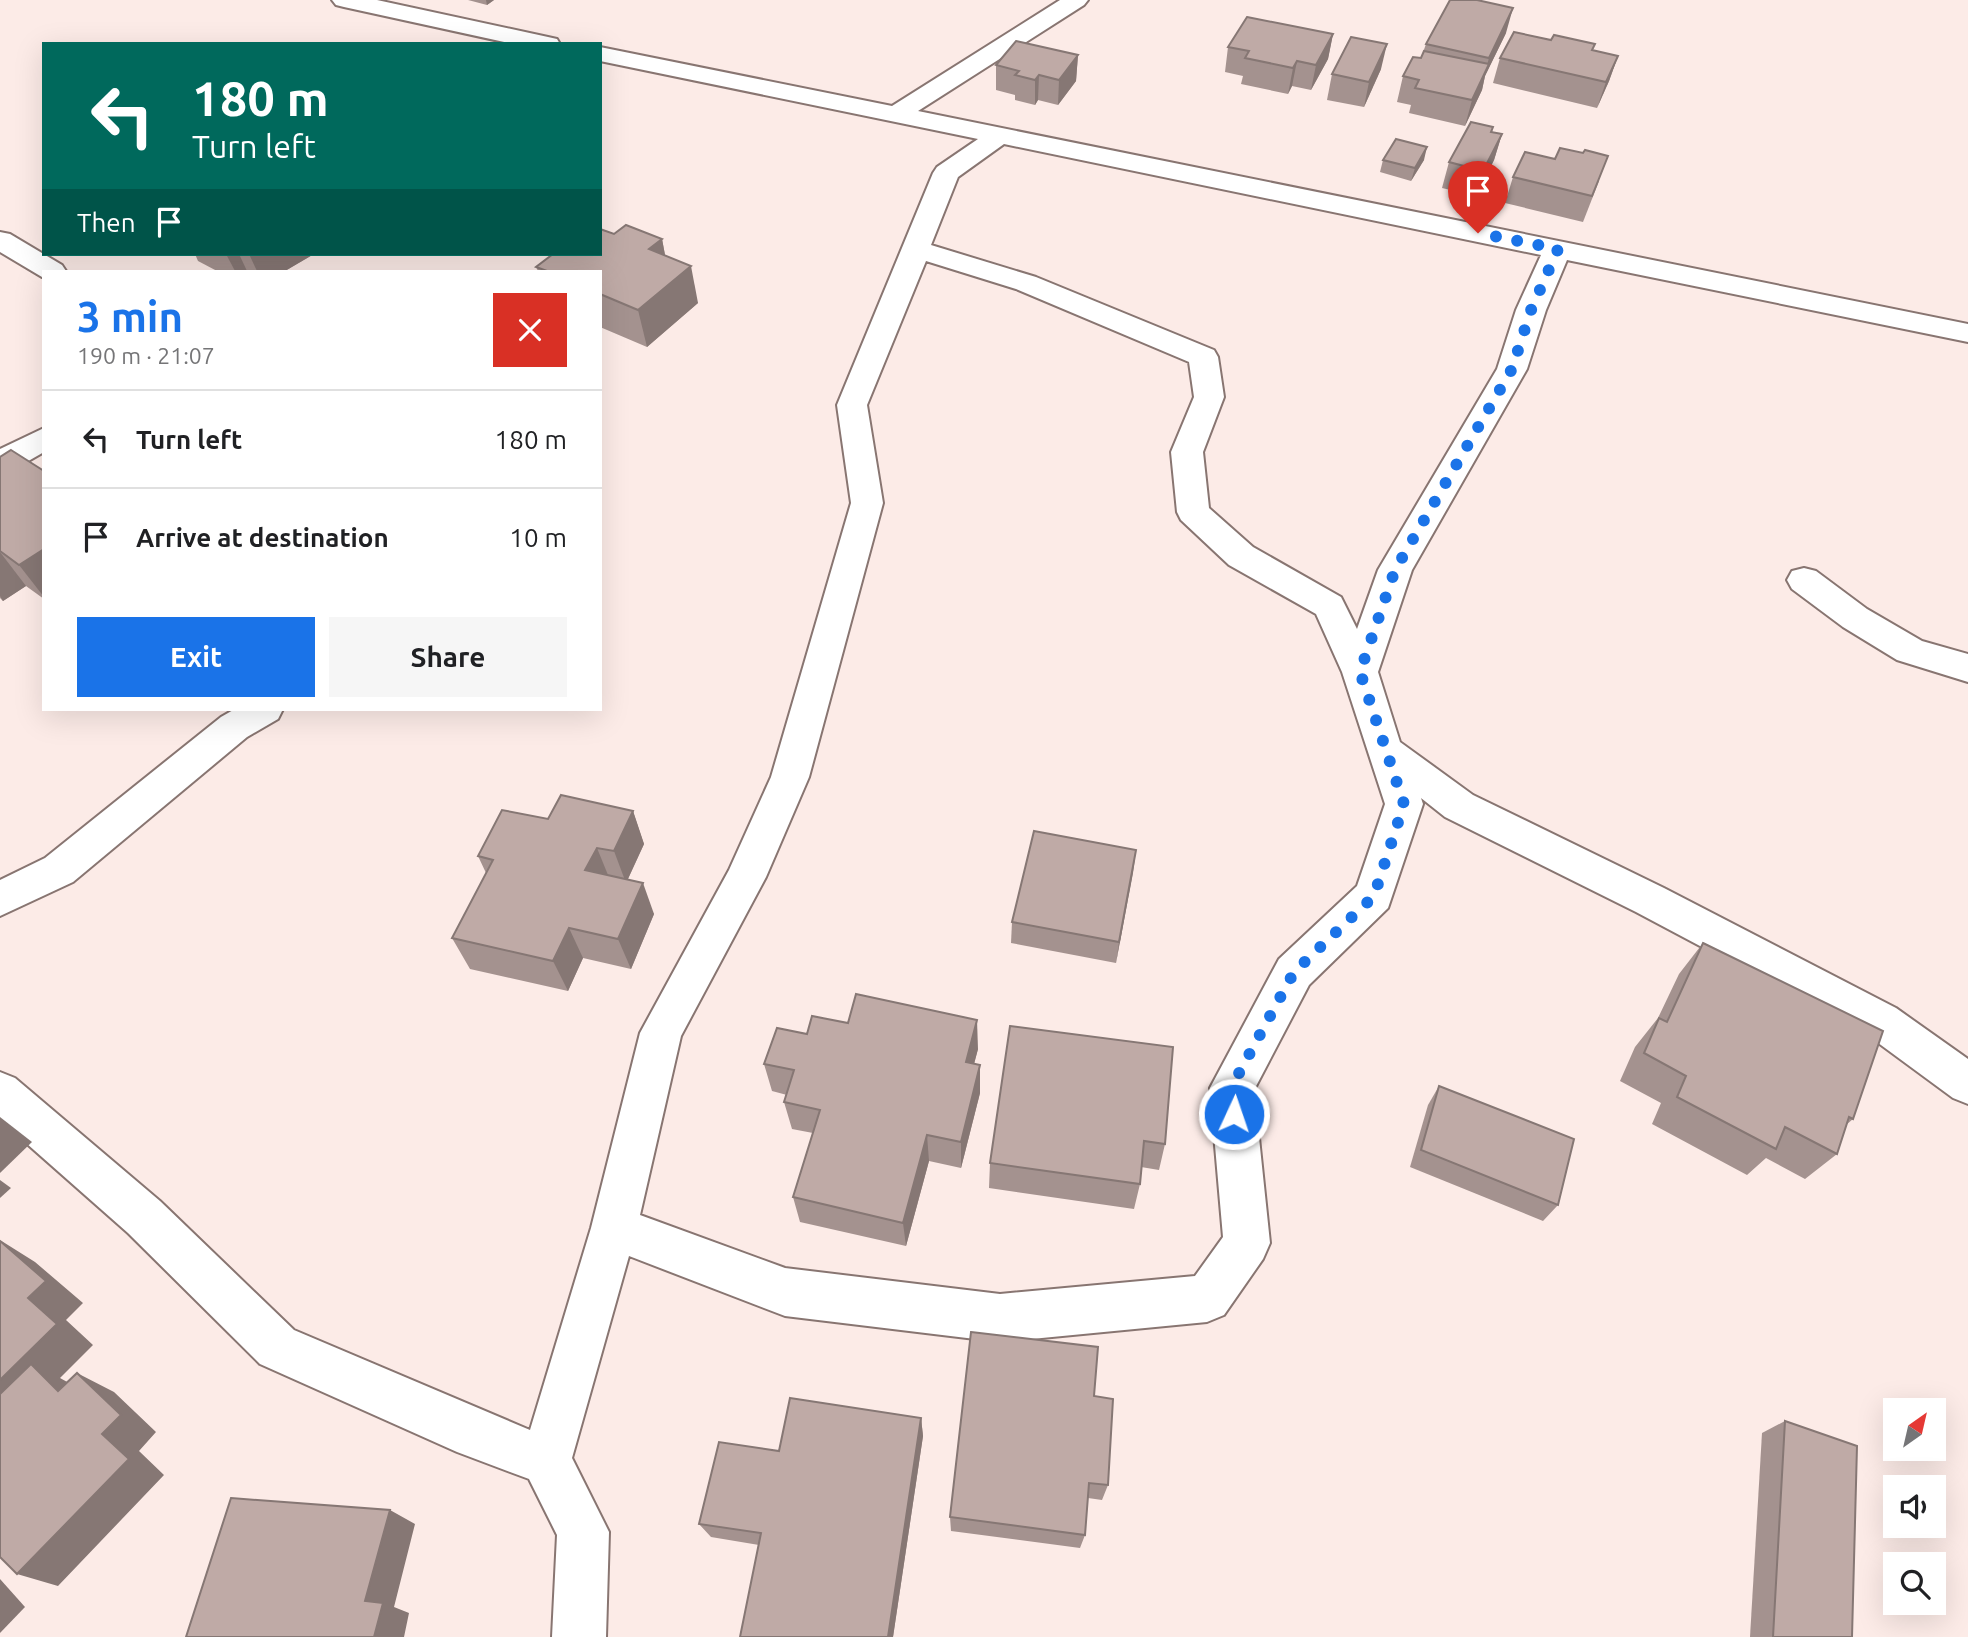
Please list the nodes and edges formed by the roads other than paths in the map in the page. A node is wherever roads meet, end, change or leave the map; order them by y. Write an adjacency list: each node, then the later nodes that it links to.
1 (344, 0): 3 (street)
2 (1076, 0): 5 (street)
3 (539, 42)
4 (602, 54): 5 (street)
5 (908, 117): 6 (street); 7 (street)
6 (999, 136): 7 (street); 9 (street)
7 (946, 173): 10 (street)
8 (0, 240): 11 (street)
9 (1558, 249): 12 (street); 17 (street)
10 (916, 250): 17 (street); 23 (street)
11 (50, 270)
12 (1968, 333)
13 (42, 439): 14 (street)
14 (0, 463)
15 (1804, 580): 16 (street)
16 (1968, 668)
17 (1360, 672): 19 (street)
18 (262, 711): 20 (street)
19 (1384, 750): 21 (street); 23 (street)
20 (0, 899)
21 (1968, 1084)
22 (0, 1092): 24 (street)
23 (614, 1228): 24 (street)
24 (546, 1461): 25 (street)
25 (579, 1637)

